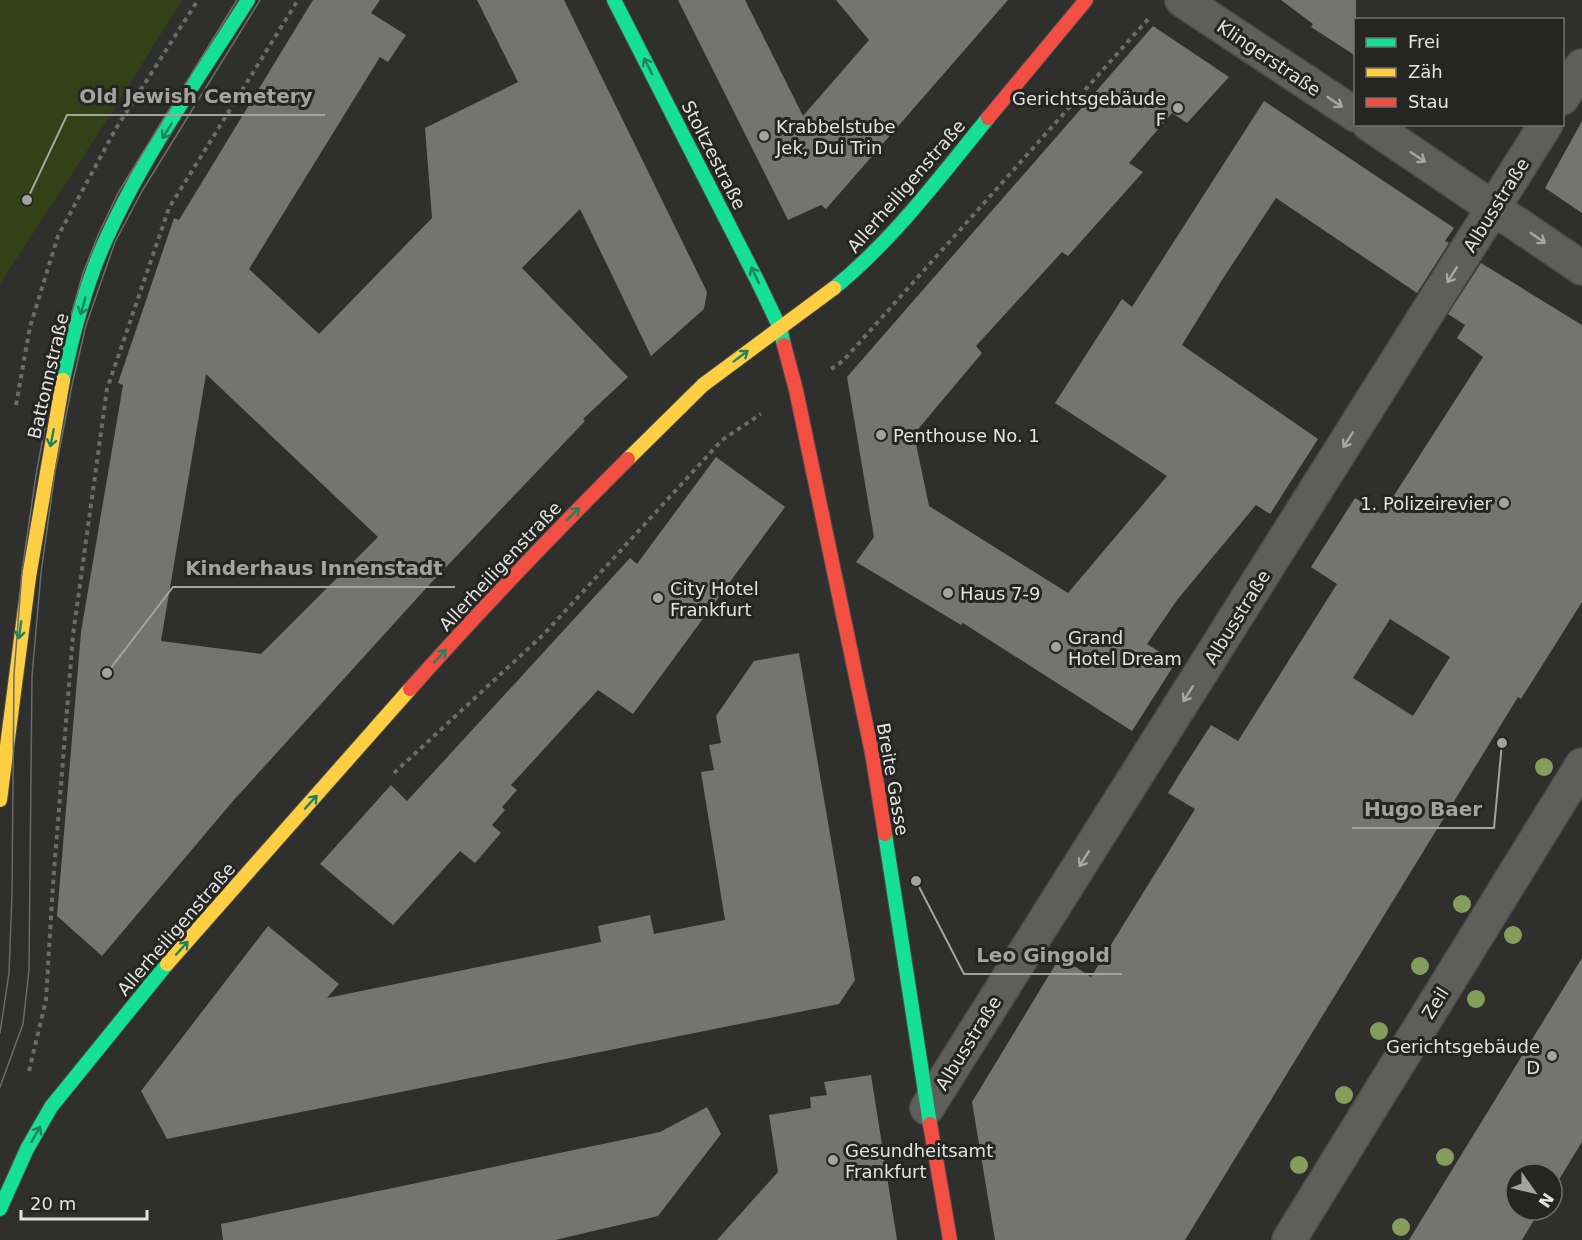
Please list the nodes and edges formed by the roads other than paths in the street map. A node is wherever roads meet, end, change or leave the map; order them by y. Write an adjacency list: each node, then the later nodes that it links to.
1 (248, 0): 14 (main road, Battonnstraße, one-way to 14)
2 (614, 0): 12 (main road, Stoltzestraße, one-way to 2)
3 (1086, 0): 12 (main road, Allerheiligenstraße)
4 (1182, 0): 7 (street, Klingerstraße, one-way to 7)
5 (1582, 66): 6 (street)
6 (1564, 96)
7 (1354, 115)
8 (1372, 126): 10 (street, one-way to 10)
9 (1545, 126): 10 (street, Albusstraße)
10 (1495, 208): 11 (street, one-way to 11); 15 (street, Albusstraße, one-way to 15)
11 (1582, 268)
12 (780, 328): 15 (main road, Breite Gasse); 16 (main road, Allerheiligenstraße, one-way to 12)
13 (1582, 766): 18 (street, Zeil)
14 (0, 800)
15 (927, 1108): 17 (main road, Breite Gasse)
16 (0, 1209)
17 (950, 1240)
18 (1288, 1240)

